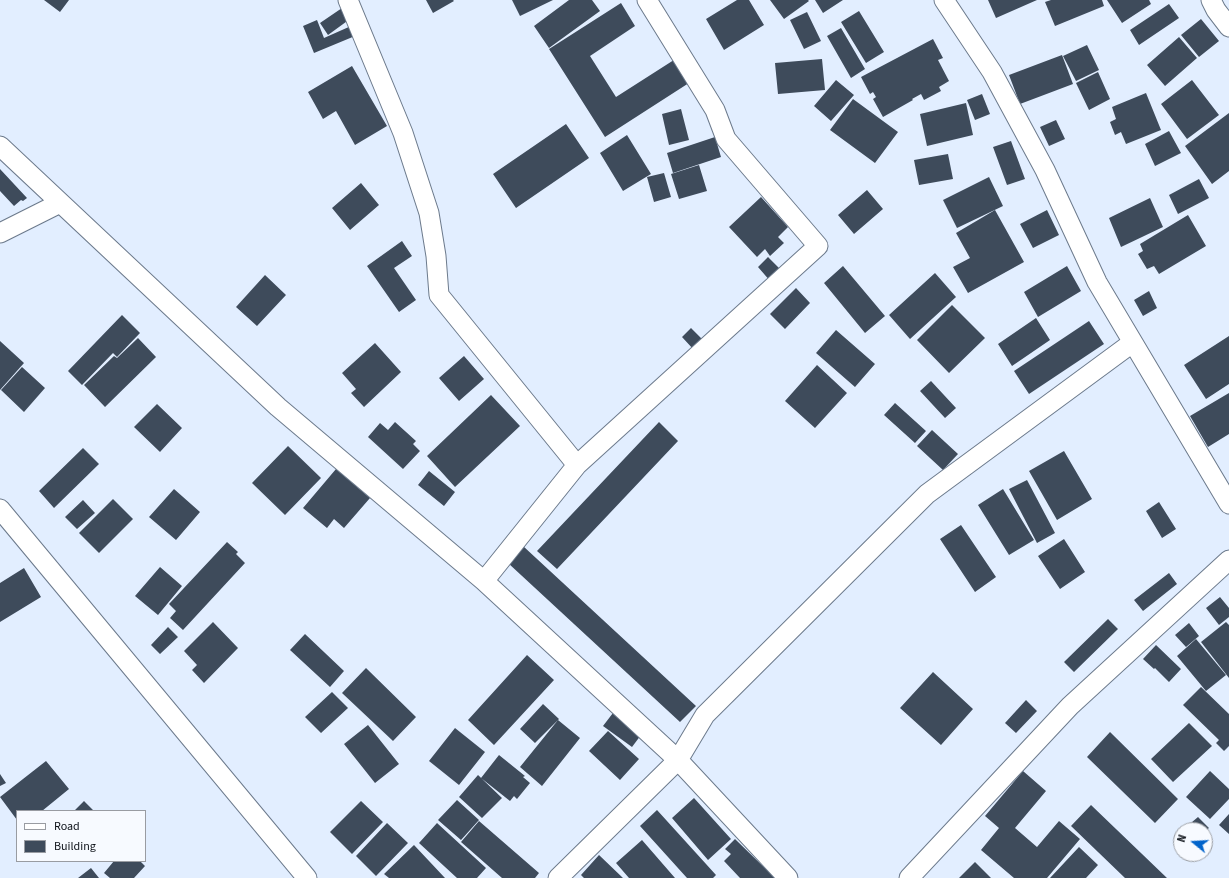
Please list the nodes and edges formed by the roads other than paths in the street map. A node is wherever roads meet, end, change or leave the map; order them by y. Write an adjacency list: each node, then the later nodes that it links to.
1 (348, 0): 10 (street)
2 (647, 0): 10 (street)
3 (944, 0): 9 (street)
4 (1212, 0): 5 (street)
5 (1229, 27)
6 (0, 146): 7 (street)
7 (60, 203): 8 (street); 14 (street)
8 (0, 233)
9 (1132, 343): 11 (street); 15 (street)
10 (577, 466): 14 (street)
11 (1229, 504)
12 (0, 509): 16 (street)
13 (1229, 560): 19 (street)
14 (484, 581): 15 (street)
15 (678, 760): 17 (street); 18 (street)
16 (307, 878)
17 (558, 878)
18 (788, 878)
19 (909, 878)

